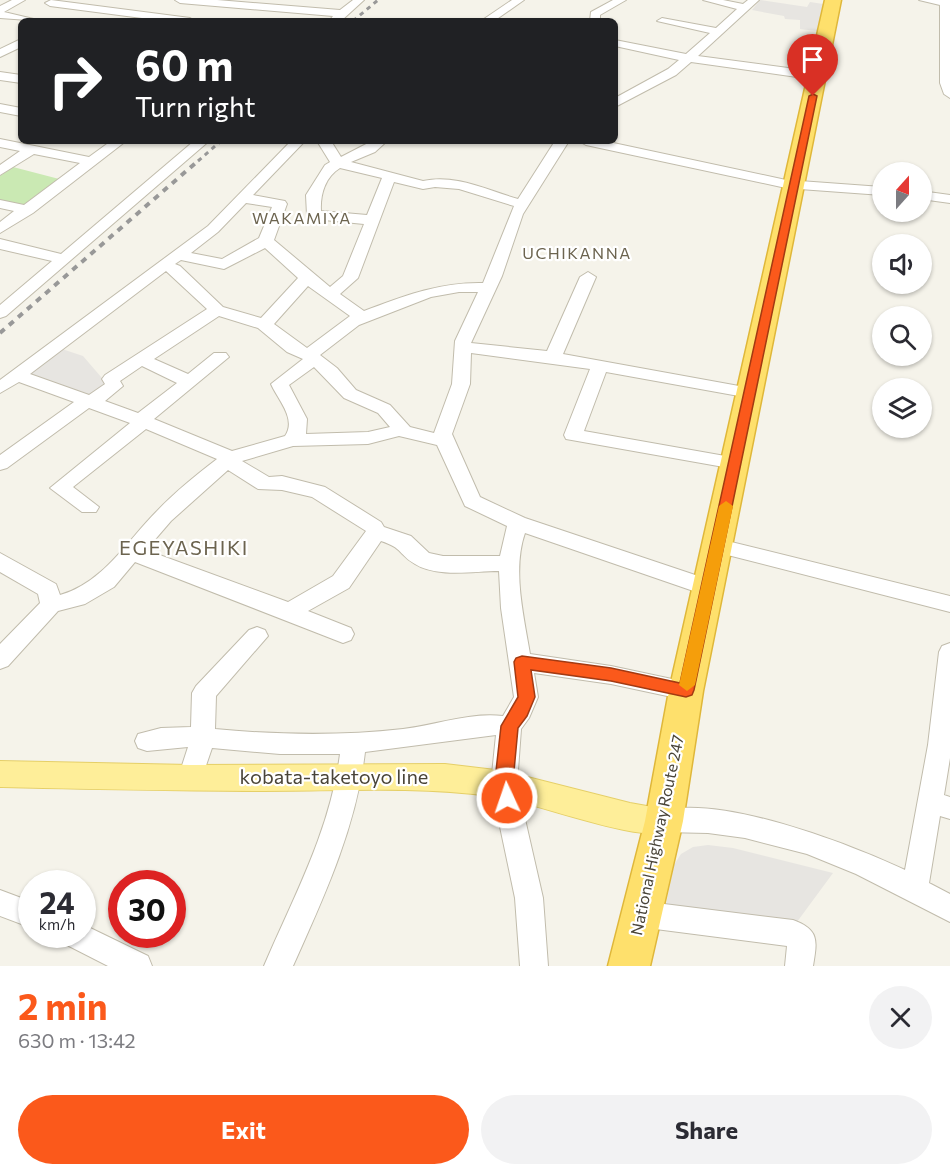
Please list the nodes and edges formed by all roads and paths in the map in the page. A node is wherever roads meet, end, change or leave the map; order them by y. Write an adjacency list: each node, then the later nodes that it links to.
1 (20, 0): 15 (street)
2 (93, 0): 14 (street)
3 (180, 0): 18 (street)
4 (359, 0): 18 (street)
5 (519, 0): 22 (street)
6 (621, 0): 23 (street)
7 (708, 0): 11 (street)
8 (833, 0): 30 (highway, National Highway Route 247)
9 (924, 0): 13 (street)
10 (50, 3): 14 (street)
11 (750, 4): 25 (street)
12 (150, 5): 16 (street)
13 (945, 6): 32 (street)
14 (78, 8): 16 (street)
15 (0, 10)
16 (134, 14): 20 (street); 21 (street)
17 (0, 15): 19 (street)
18 (339, 17)
19 (18, 18)
20 (128, 18)
21 (166, 18)
22 (491, 18)
23 (595, 18)
24 (662, 21): 25 (street)
25 (716, 31): 28 (street)
26 (618, 34): 28 (street)
27 (618, 43): 28 (street)
28 (694, 53): 30 (street); 33 (street)
29 (0, 76): 31 (street)
30 (818, 76): 49 (highway, National Highway Route 247)
31 (18, 79)
32 (950, 94)
33 (618, 101)
34 (0, 108): 35 (street)
35 (18, 111)
36 (0, 143): 44 (street)
37 (115, 144): 45 (street)
38 (199, 144): 62 (street)
39 (295, 144): 52 (street)
40 (326, 144): 46 (street)
41 (376, 144): 46 (street)
42 (560, 144): 55 (street)
43 (601, 144): 49 (street)
44 (32, 149): 45 (street); 47 (street)
45 (93, 162): 56 (street)
46 (338, 163): 48 (street); 57 (street)
47 (0, 171)
48 (389, 177): 55 (street); 57 (street)
49 (794, 184): 50 (street); 81 (highway, National Highway Route 247)
50 (872, 190)
51 (932, 197): 53 (street)
52 (242, 198): 59 (street); 61 (street)
53 (950, 199)
54 (0, 204): 56 (street)
55 (522, 204): 66 (street)
56 (28, 210): 58 (street)
57 (372, 220): 67 (street)
58 (0, 229)
59 (266, 241): 61 (street); 64 (street)
60 (4, 249): 62 (street)
61 (178, 255): 63 (street)
62 (64, 259): 69 (street)
63 (164, 266): 68 (street); 78 (street)
64 (307, 278): 67 (street); 71 (street)
65 (588, 278): 75 (street)
66 (489, 288): 70 (street); 72 (street)
67 (331, 294): 70 (street)
68 (217, 310): 71 (street); 76 (street)
69 (0, 313)
70 (362, 317): 74 (street)
71 (264, 324): 74 (street)
72 (462, 347): 75 (street); 86 (street)
73 (220, 357): 79 (street)
74 (310, 357): 84 (street); 85 (street)
75 (553, 357): 77 (street)
76 (141, 359): 79 (street); 82 (street)
77 (600, 366): 81 (street); 88 (street)
78 (16, 375): 80 (street); 82 (street)
79 (188, 381): 83 (street)
80 (0, 388)
81 (750, 393): 88 (highway, National Highway Route 247)
82 (89, 402): 83 (street); 89 (street)
83 (141, 422): 87 (street); 90 (street)
84 (403, 430): 85 (street); 86 (street)
85 (292, 440): 87 (street)
86 (444, 441): 91 (street)
87 (228, 460): 92 (street); 94 (street)
88 (735, 463): 93 (highway, National Highway Route 247)
89 (0, 464)
90 (89, 507)
91 (518, 523): 96 (street); 97 (street)
92 (376, 532): 96 (street); 100 (street)
93 (719, 546): 97 (highway, National Highway Route 247); 98 (street)
94 (131, 552): 99 (street); 100 (street)
95 (0, 561): 99 (street)
96 (507, 562): 105 (street)
97 (708, 588): 106 (highway, National Highway Route 247)
98 (950, 604)
99 (51, 605): 104 (street)
100 (289, 612): 101 (street)
101 (343, 634)
102 (256, 636): 108 (street)
103 (950, 652): 115 (street)
104 (0, 660)
105 (522, 662): 106 (street); 107 (street)
106 (686, 690): 116 (highway, National Highway Route 247)
107 (509, 726): 110 (street); 114 (street)
108 (203, 738): 109 (street); 110 (street); 113 (street)
109 (147, 741)
110 (354, 743): 112 (street)
111 (0, 774): 113 (main road, kobata-taketoyo line)
112 (352, 776): 113 (main road, kobata-taketoyo line); 114 (main road, kobata-taketoyo line); 124 (street)
113 (190, 778)
114 (504, 784): 116 (main road, kobata-taketoyo line); 125 (street)
115 (940, 805): 117 (street)
116 (664, 821): 117 (street); 121 (highway, National Highway Route 247)
117 (915, 888): 119 (street)
118 (0, 903): 120 (street)
119 (950, 909)
120 (18, 910)
121 (640, 914): 126 (highway, National Highway Route 247); 127 (street)
122 (96, 945): 123 (street)
123 (138, 966)
124 (278, 966)
125 (534, 966)
126 (629, 966)
127 (799, 966)

